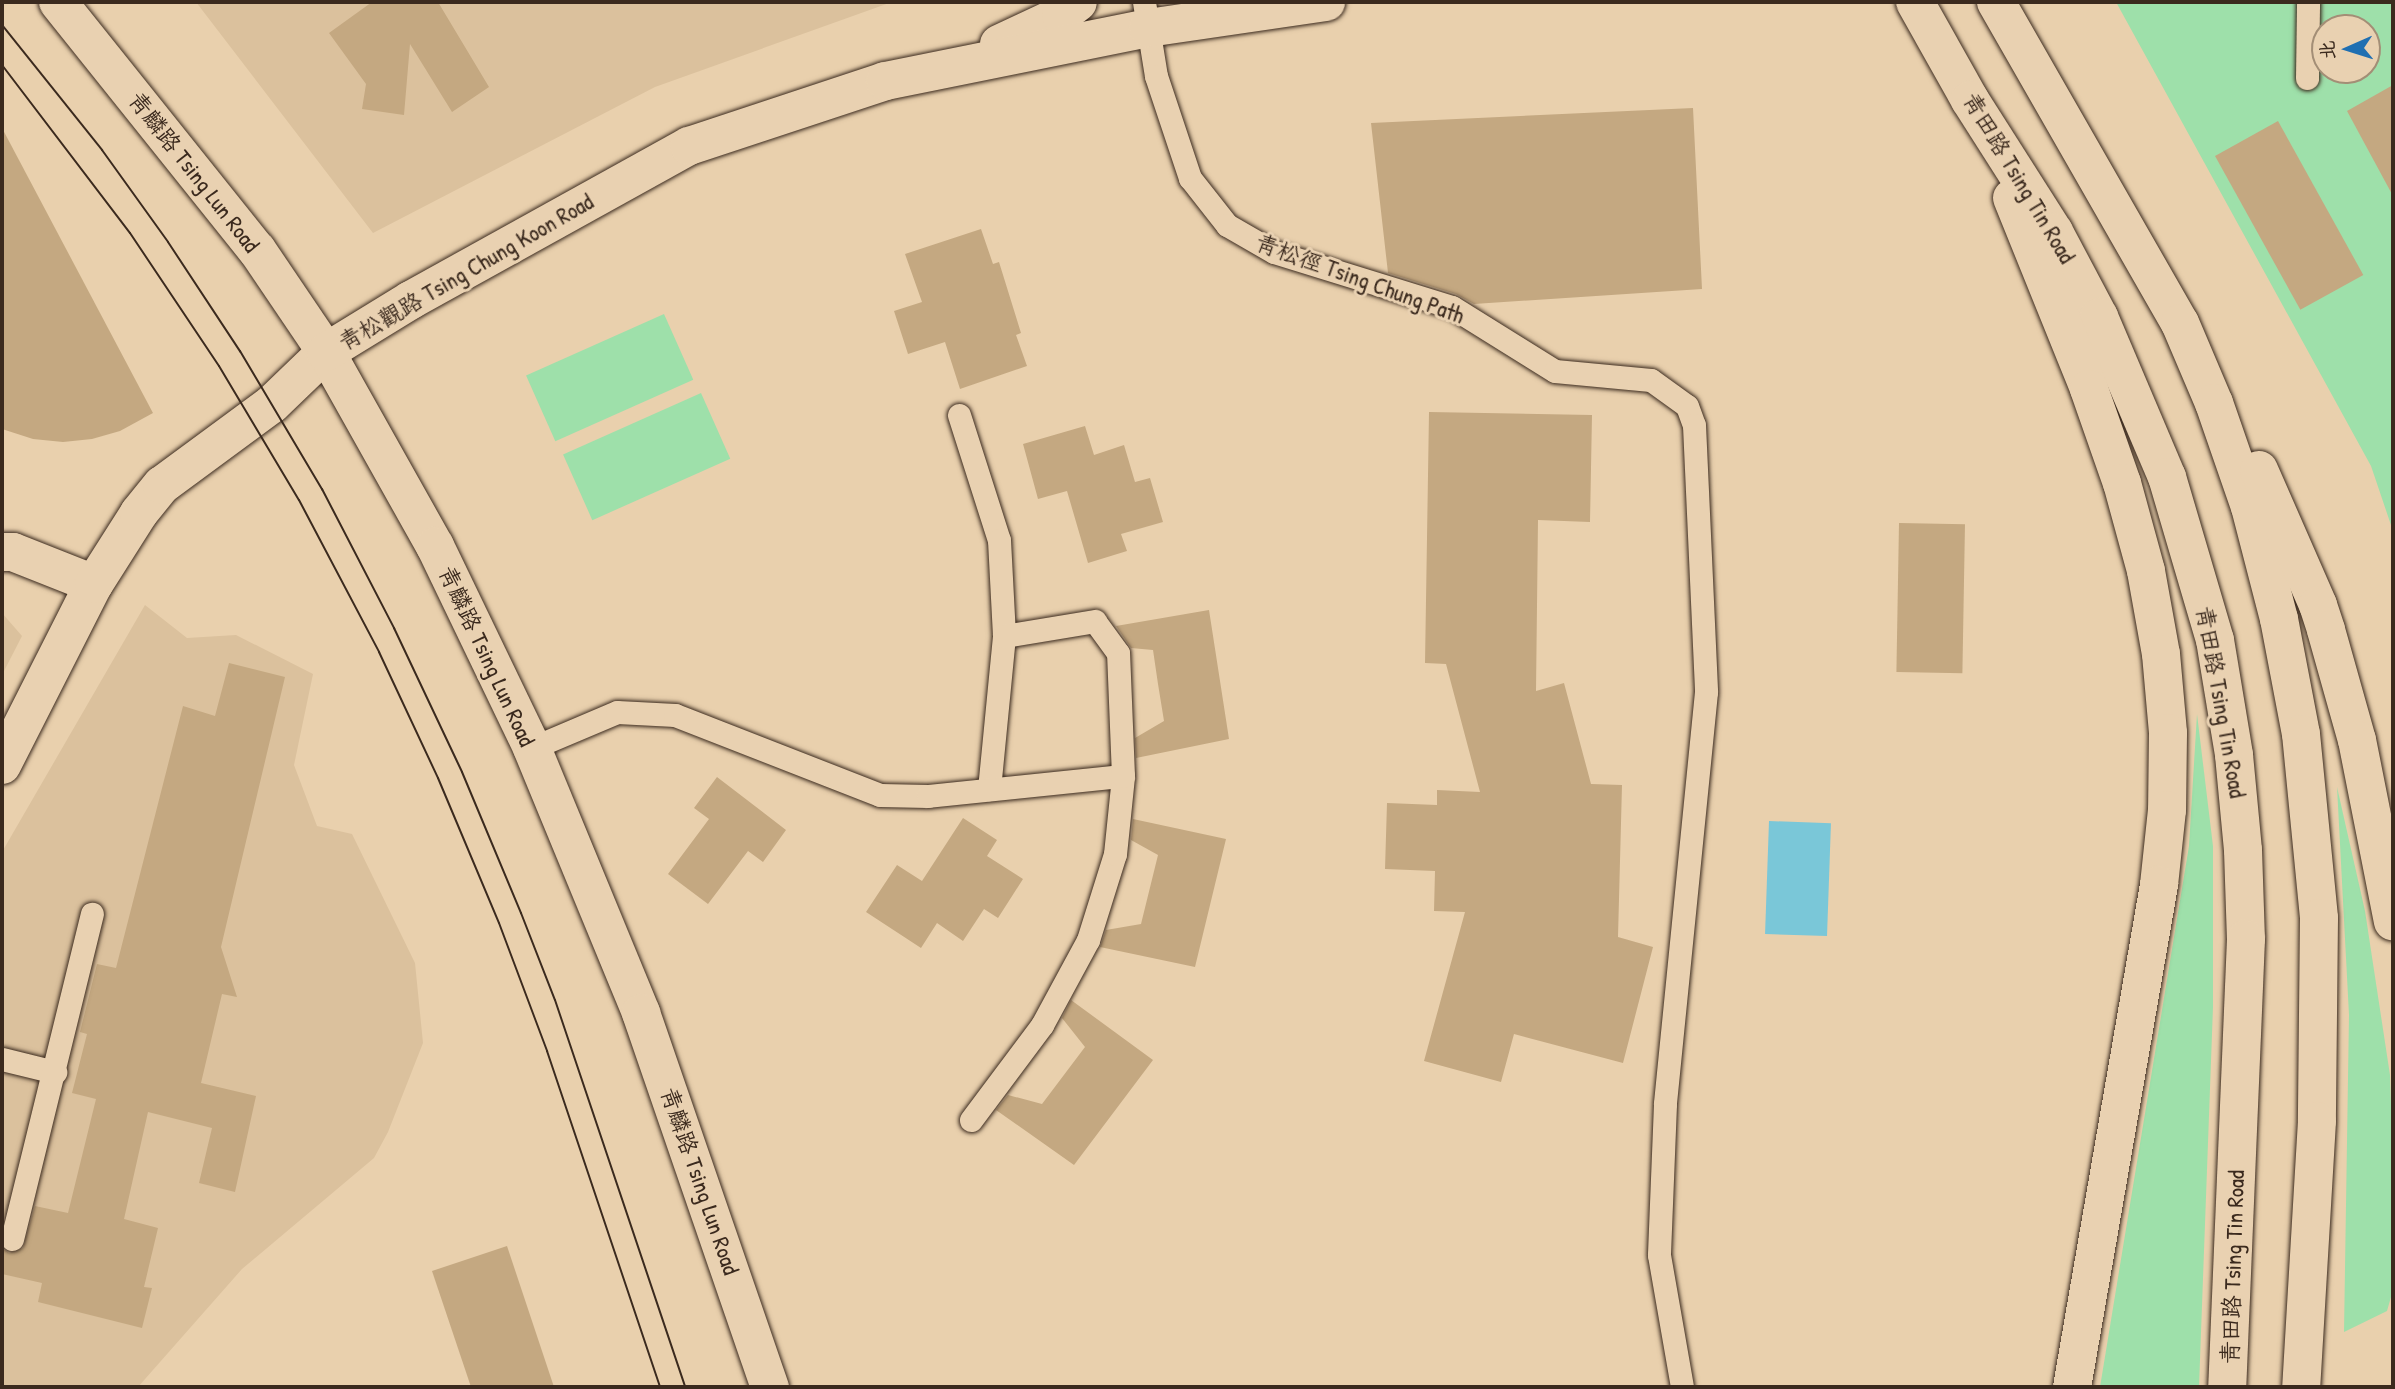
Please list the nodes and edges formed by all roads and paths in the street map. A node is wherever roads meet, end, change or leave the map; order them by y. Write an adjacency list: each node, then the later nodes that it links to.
1 (58, 2): 12 (main road, 青麟路 Tsing Lun Road)
2 (1078, 2): 8 (main road, 青松觀路 Tsing Chung Koon Road)
3 (1326, 2): 7 (main road, 青松觀路 Tsing Chung Koon Road)
4 (2308, 2): 9 (lane)
5 (1917, 5): 10 (main road, 青田路 Tsing Tin Road)
6 (1998, 6): 11 (main road)
7 (1146, 15): 8 (main road, 青松觀路 Tsing Chung Koon Road); 29 (lane, 青松徑 Tsing Chung Path)
8 (950, 68): 12 (main road, 青松觀路 Tsing Chung Koon Road)
9 (2307, 78)
10 (1970, 100): 27 (main road, 青田路 Tsing Tin Road); 30 (main road)
11 (2180, 323): 22 (main road); 31 (main road)
12 (327, 352): 15 (main road, 青松觀路 Tsing Chung Koon Road); 17 (main road, 青麟路 Tsing Lun Road)
13 (959, 415): 16 (lane)
14 (2, 551): 15 (main road)
15 (94, 584): 18 (main road, 青松觀路 Tsing Chung Koon Road)
16 (1004, 636): 19 (lane); 20 (lane)
17 (531, 748): 20 (lane); 28 (main road, 青麟路 Tsing Lun Road)
18 (2, 765)
19 (1123, 776): 20 (lane); 25 (lane)
20 (989, 789)
21 (92, 914): 24 (lane)
22 (2393, 922)
23 (2, 1059): 24 (lane)
24 (54, 1072): 26 (lane)
25 (971, 1120)
26 (12, 1239)
27 (2228, 1378)
28 (771, 1387)
29 (1682, 1387)
30 (2072, 1387)
31 (2301, 1387)

